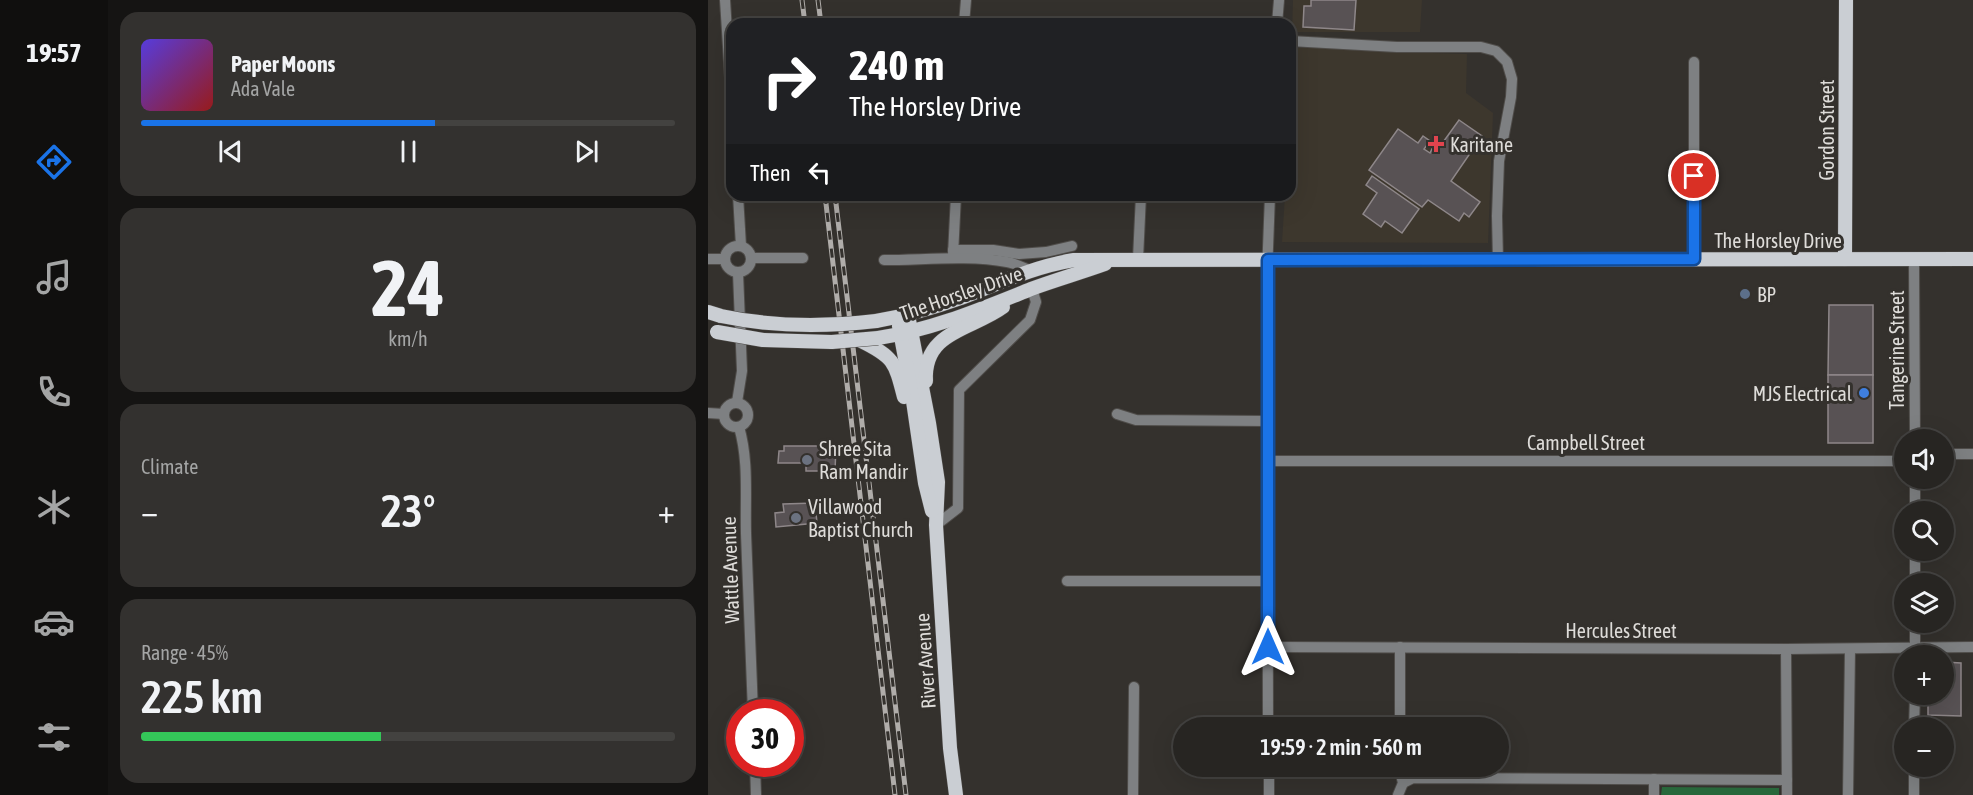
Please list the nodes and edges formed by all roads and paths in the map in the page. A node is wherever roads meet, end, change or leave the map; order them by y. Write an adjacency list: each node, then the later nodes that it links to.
1 (725, 0): 5 (street)
2 (966, 0): 6 (street)
3 (1278, 0): 7 (street)
4 (1846, 0): 23 (main road, Gordon Street)
5 (726, 18)
6 (964, 18)
7 (1278, 18)
8 (1296, 41): 29 (street)
9 (1694, 62): 22 (street)
10 (738, 201): 14 (street)
11 (956, 201): 16 (street)
12 (1141, 201): 21 (street)
13 (1270, 201): 28 (street)
14 (741, 246): 17 (street); 20 (street)
15 (1072, 246): 16 (street)
16 (953, 254): 26 (street); 30 (street)
17 (752, 258): 18 (street); 31 (street)
18 (803, 258)
19 (708, 259): 20 (street)
20 (725, 259): 31 (street)
21 (1138, 259): 27 (main road, The Horsley Drive); 28 (main road, The Horsley Drive)
22 (1694, 259): 23 (main road, The Horsley Drive); 29 (main road, The Horsley Drive)
23 (1845, 259): 24 (main road, The Horsley Drive)
24 (1914, 259): 25 (main road, The Horsley Drive); 46 (street, Tangerine Street)
25 (1973, 259)
26 (884, 260)
27 (1115, 260): 30 (main road, The Horsley Drive); 32 (main road, The Horsley Drive)
28 (1268, 260): 29 (main road, The Horsley Drive); 43 (street)
29 (1498, 260)
30 (1029, 270): 35 (main road, The Horsley Drive)
31 (738, 273): 39 (street)
32 (1032, 289): 33 (main road, The Horsley Drive); 52 (street)
33 (1018, 294): 37 (main road, The Horsley Drive); 44 (main road)
34 (715, 314): 35 (main road, The Horsley Drive, bridge)
35 (903, 316): 37 (main road, River Avenue)
36 (712, 331): 38 (main road, The Horsley Drive, bridge)
37 (906, 334): 38 (main road, The Horsley Drive); 44 (main road, River Avenue); 51 (main road, River Avenue)
38 (879, 344): 51 (main road)
39 (737, 402): 41 (street); 45 (street)
40 (708, 413): 41 (street)
41 (724, 414): 45 (street)
42 (1117, 414): 43 (street)
43 (1267, 421): 49 (street)
44 (929, 423): 52 (main road, River Avenue)
45 (739, 427): 63 (street, Wattle Avenue)
46 (1915, 429)
47 (1954, 454): 48 (street)
48 (1973, 454)
49 (1268, 461): 50 (street, Campbell Street); 54 (street)
50 (1894, 461)
51 (925, 483): 52 (main road, River Avenue)
52 (936, 525): 74 (main road, River Avenue)
53 (1067, 581): 54 (street)
54 (1268, 581): 55 (street)
55 (1268, 647): 56 (street, Hercules Street); 64 (street)
56 (1400, 647): 60 (street, Hercules Street); 65 (street)
57 (1973, 647): 58 (street, Hercules Street)
58 (1954, 648)
59 (1850, 649): 60 (street, Hercules Street); 61 (street, Hercules Street); 80 (street)
60 (1786, 650): 71 (street)
61 (1894, 650)
62 (1134, 687): 75 (street)
63 (753, 699)
64 (1268, 717)
65 (1400, 717)
66 (755, 777): 73 (street)
67 (1269, 777): 76 (street)
68 (1401, 777): 72 (street)
69 (1914, 777): 81 (street)
70 (1654, 779): 71 (street); 72 (street); 78 (street)
71 (1787, 780): 79 (street)
72 (1402, 783): 77 (street)
73 (756, 795)
74 (956, 795)
75 (1133, 795)
76 (1269, 795)
77 (1398, 795)
78 (1654, 795)
79 (1787, 795)
80 (1848, 795)
81 (1914, 795)

